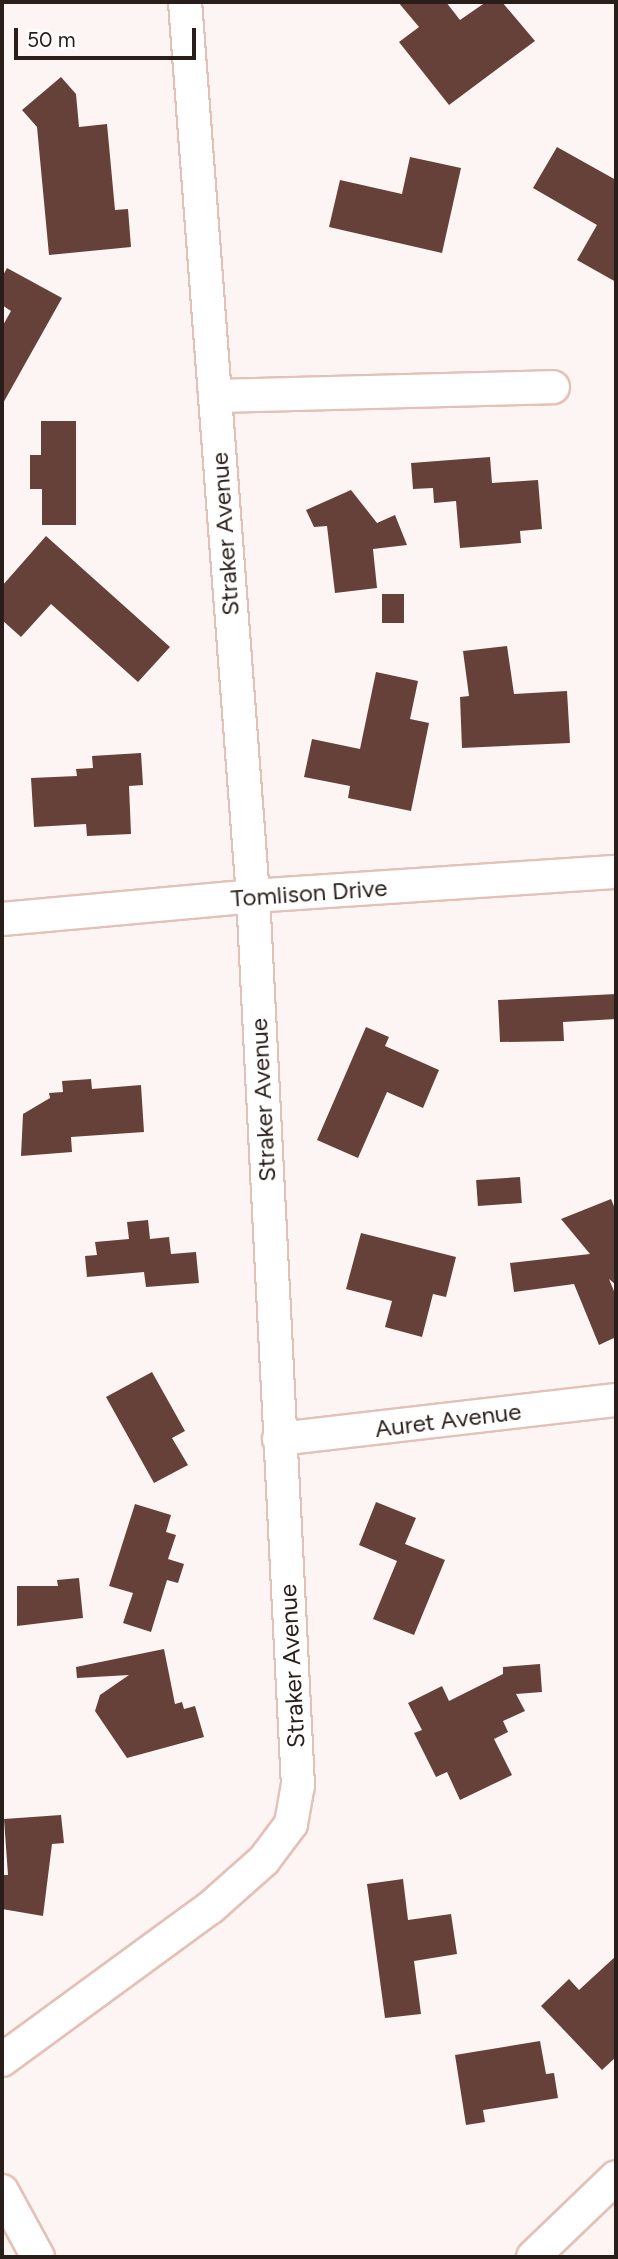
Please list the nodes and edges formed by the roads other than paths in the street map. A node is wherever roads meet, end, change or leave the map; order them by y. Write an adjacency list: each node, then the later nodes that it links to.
1 (186, 2): 3 (street, Straker Avenue)
2 (553, 387): 3 (street)
3 (215, 396): 5 (street, Straker Avenue)
4 (616, 872): 5 (street, Tomlison Drive)
5 (253, 896): 6 (street, Tomlison Drive); 8 (street, Straker Avenue)
6 (2, 919)
7 (616, 1400): 8 (street, Auret Avenue)
8 (279, 1439): 9 (street, Straker Avenue)
9 (2, 2060)
10 (616, 2177): 13 (street)
11 (2, 2191): 12 (street)
12 (38, 2257)
13 (533, 2257)

